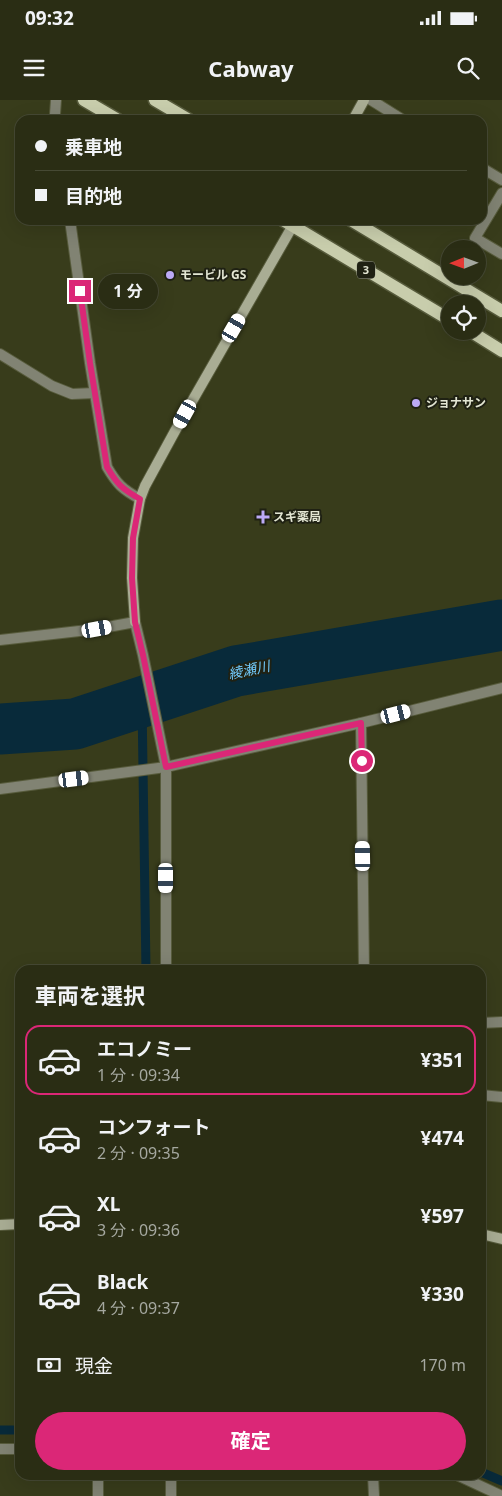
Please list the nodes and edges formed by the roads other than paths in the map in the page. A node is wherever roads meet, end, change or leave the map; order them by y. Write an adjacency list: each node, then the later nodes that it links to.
1 (56, 100): 6 (street)
2 (84, 100): 7 (main road)
3 (155, 100): 8 (main road)
4 (364, 100): 9 (street)
5 (371, 100): 10 (street)
6 (55, 115)
7 (110, 115)
8 (180, 115)
9 (356, 115)
10 (395, 115)
11 (487, 171): 12 (street)
12 (502, 180)
13 (502, 193): 14 (street)
14 (487, 218)
15 (71, 225): 26 (street)
16 (288, 225): 27 (street)
17 (295, 225): 22 (main road, 3)
18 (359, 225): 21 (main road)
19 (483, 225): 20 (street)
20 (502, 254)
21 (502, 311)
22 (441, 314)
23 (485, 340): 24 (main road)
24 (502, 350)
25 (0, 354): 26 (street)
26 (96, 394): 27 (street)
27 (140, 499): 28 (street)
28 (135, 622): 29 (street); 32 (street)
29 (0, 640)
30 (502, 688): 31 (street)
31 (361, 723): 32 (street); 35 (street)
32 (166, 767): 33 (street); 34 (street)
33 (0, 789)
34 (166, 965)
35 (364, 965)
36 (502, 1022): 37 (street)
37 (486, 1023)
38 (486, 1096): 39 (street)
39 (502, 1098)
40 (0, 1224): 41 (street)
41 (15, 1224)
42 (486, 1236): 43 (street)
43 (502, 1239)
44 (0, 1449): 45 (street)
45 (15, 1449)
46 (98, 1480): 50 (street)
47 (171, 1480): 51 (street)
48 (373, 1480): 52 (street)
49 (468, 1480): 53 (street)
50 (98, 1496)
51 (171, 1496)
52 (374, 1496)
53 (502, 1496)

